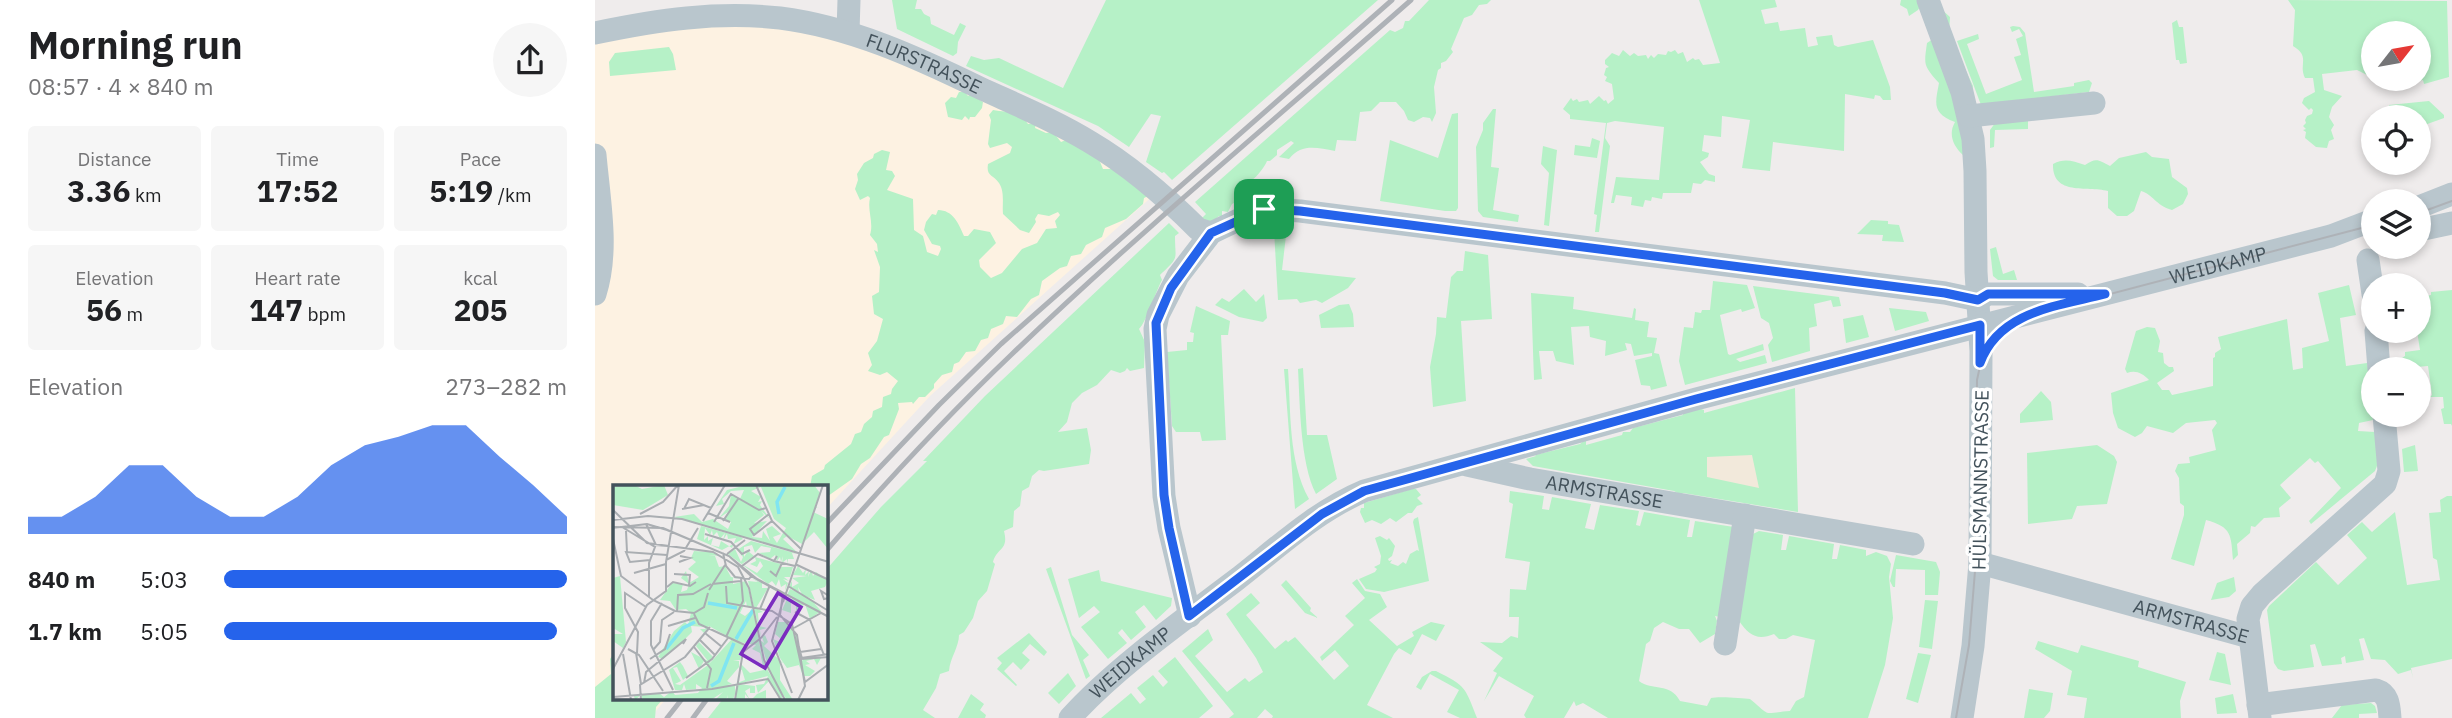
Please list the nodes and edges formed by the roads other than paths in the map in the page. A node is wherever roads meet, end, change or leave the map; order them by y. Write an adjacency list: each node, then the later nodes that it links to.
1 (849, 0): 3 (street)
2 (1928, 0): 6 (street, HÜLSMANNSTRASSE)
3 (848, 32): 4 (street, FLURSTRASSE); 13 (street, FLURSTRASSE)
4 (595, 33)
5 (2094, 103): 6 (street)
6 (1969, 116): 20 (street, HÜLSMANNSTRASSE)
7 (595, 155): 18 (street)
8 (2452, 194): 9 (street)
9 (2431, 202)
10 (2452, 223): 12 (street)
11 (2361, 225): 14 (street, WEIDKAMP)
12 (2431, 227)
13 (1211, 233): 20 (street); 29 (street)
14 (2331, 236): 15 (street, WEIDKAMP); 19 (street, WEIDKAMP)
15 (2361, 236)
16 (2368, 260): 17 (street)
17 (2370, 273)
18 (595, 294)
19 (2105, 294): 20 (street, WEIDKAMP); 21 (street, WEIDKAMP)
20 (1978, 300): 21 (street); 22 (street, HÜLSMANNSTRASSE)
21 (2021, 316): 22 (street, WEIDKAMP); 23 (street, WEIDKAMP)
22 (1980, 325): 23 (street, HÜLSMANNSTRASSE); 25 (street, WEIDKAMP)
23 (1980, 363): 28 (street, HÜLSMANNSTRASSE)
24 (2385, 427): 30 (street, ARMSTRASSE)
25 (1464, 464): 26 (street, ARMSTRASSE); 29 (street, WEIDKAMP)
26 (1745, 515): 27 (street, ARMSTRASSE); 31 (street)
27 (1913, 544)
28 (1980, 563): 30 (street, ARMSTRASSE); 34 (street, HÜLSMANNSTRASSE)
29 (1189, 616): 33 (street, WEIDKAMP)
30 (2249, 637): 32 (street)
31 (1725, 644)
32 (2259, 712): 35 (street)
33 (1070, 718)
34 (1962, 718)
35 (2390, 718)

